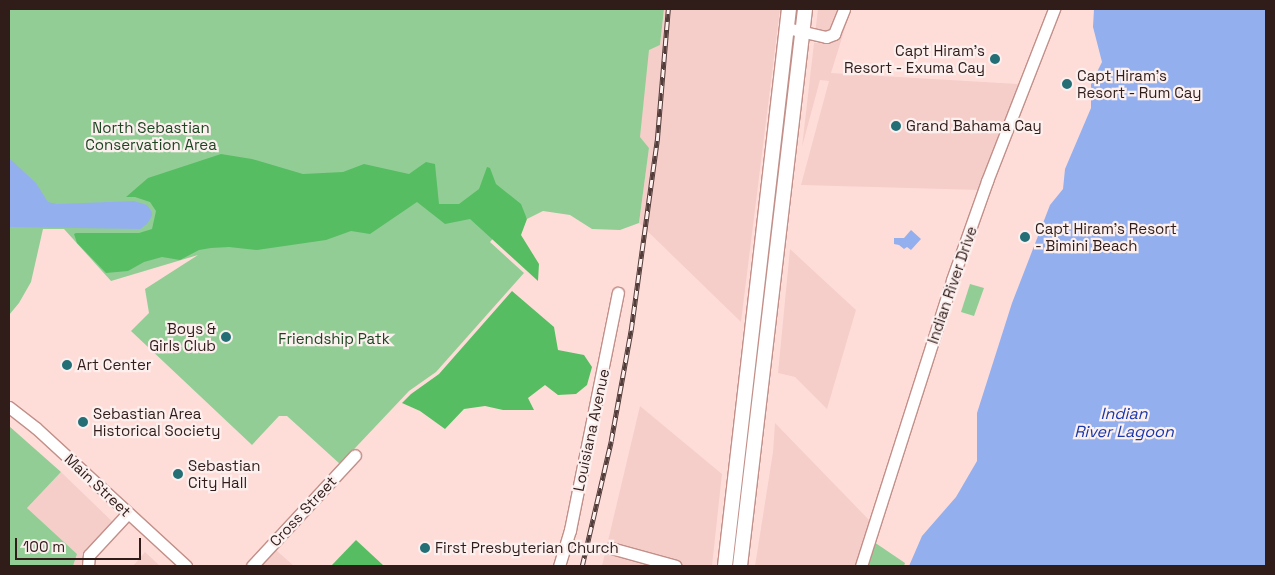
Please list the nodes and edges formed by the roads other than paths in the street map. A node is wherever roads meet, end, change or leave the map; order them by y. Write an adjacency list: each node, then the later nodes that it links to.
1 (789, 9): 5 (main road)
2 (805, 9): 6 (main road)
3 (844, 9): 6 (street)
4 (1054, 9): 21 (street, Indian River Drive)
5 (787, 28): 6 (street); 12 (main road)
6 (802, 32): 20 (main road)
7 (618, 293): 16 (street, Louisiana Avenue)
8 (9, 407): 10 (street, Main Street)
9 (355, 455): 15 (street, Cross Street)
10 (128, 512): 13 (street); 14 (street, Main Street)
11 (611, 548): 17 (street)
12 (727, 549): 18 (main road); 19 (main road)
13 (88, 566)
14 (186, 566)
15 (252, 566)
16 (559, 566)
17 (676, 566)
18 (725, 566)
19 (732, 566)
20 (740, 566)
21 (861, 566)

